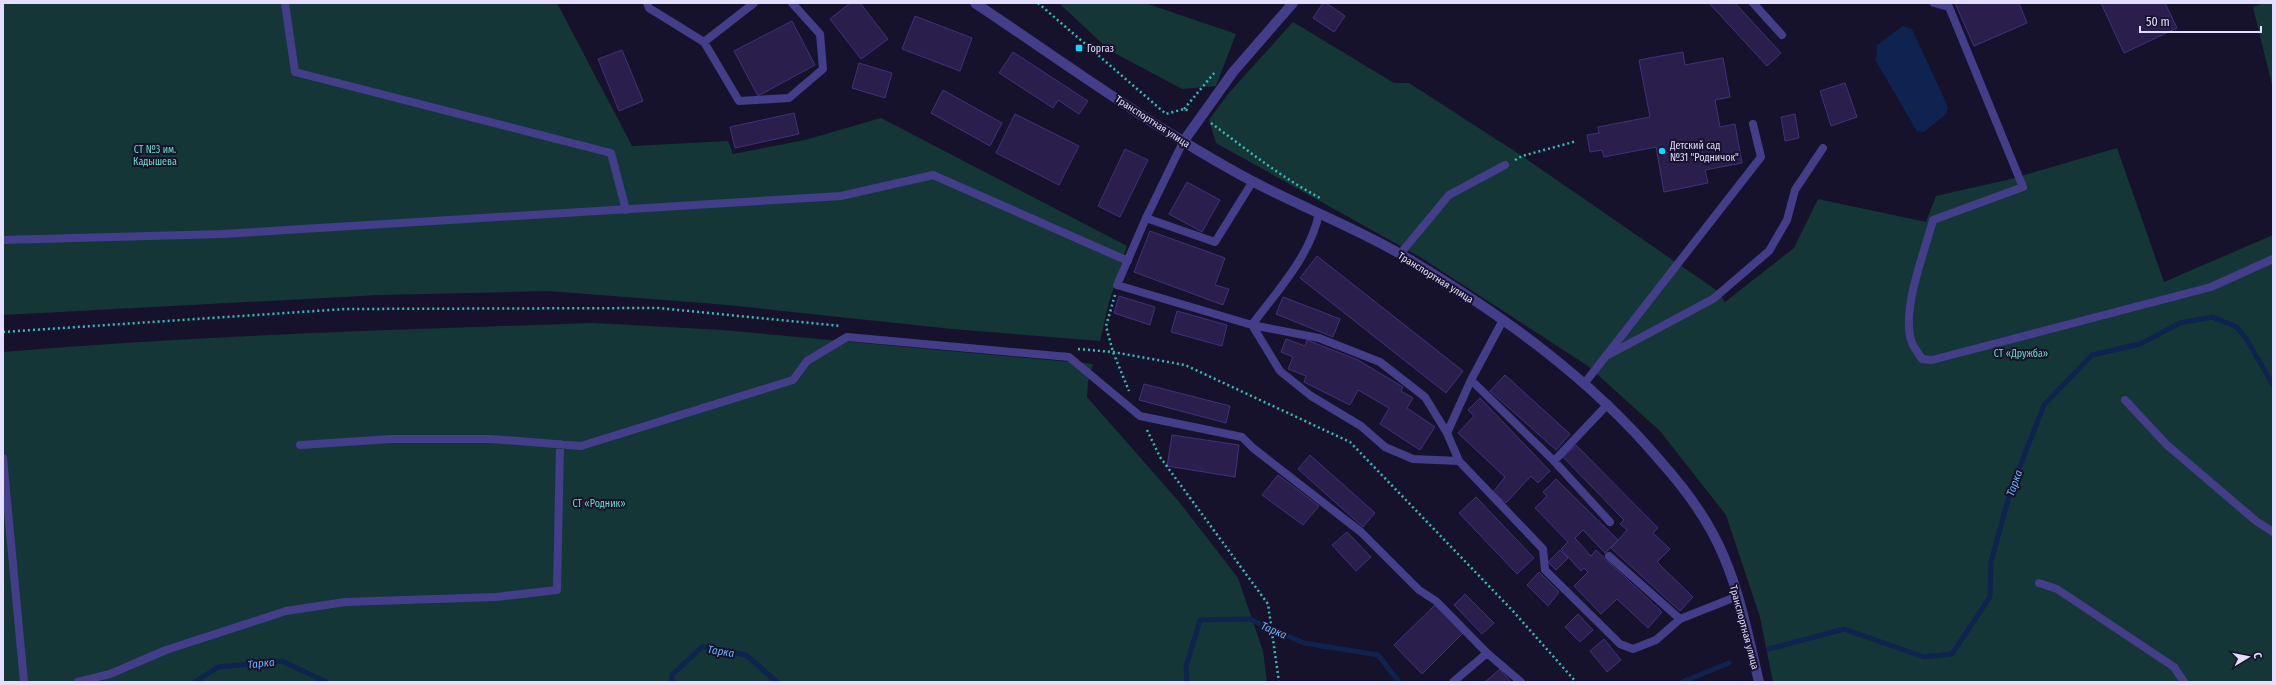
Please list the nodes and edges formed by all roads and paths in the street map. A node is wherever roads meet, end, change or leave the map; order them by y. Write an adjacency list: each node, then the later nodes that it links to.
1 (285, 3): 20 (lane)
2 (647, 3): 11 (lane)
3 (753, 3): 11 (lane)
4 (792, 3): 11 (lane)
5 (975, 3): 15 (street, Транспортная улица)
6 (1038, 3): 12 (path)
7 (1293, 3): 12 (street)
8 (1753, 3): 10 (lane)
9 (1934, 3): 25 (lane)
10 (1782, 35)
11 (704, 42)
12 (1202, 116): 15 (street); 19 (path)
13 (1753, 124): 34 (lane)
14 (1578, 141): 17 (path)
15 (1183, 142): 18 (street, Транспортная улица); 22 (lane)
16 (1822, 148): 34 (lane)
17 (1505, 165): 24 (lane)
18 (1253, 181): 21 (street, Транспортная улица); 22 (lane)
19 (1328, 201)
20 (626, 210): 23 (lane); 26 (lane)
21 (1318, 213): 24 (street, Транспортная улица); 29 (lane)
22 (1146, 218): 26 (lane)
23 (3, 240)
24 (1400, 254): 28 (street, Транспортная улица)
25 (2273, 259)
26 (1128, 261): 27 (lane)
27 (1117, 285): 29 (lane); 33 (path)
28 (1503, 320): 35 (lane); 36 (street, Транспортная улица)
29 (1252, 325): 40 (lane); 44 (lane)
30 (848, 327): 31 (path)
31 (3, 332)
32 (1076, 349): 33 (path)
33 (1113, 352): 39 (path); 58 (path)
34 (1606, 356): 36 (lane)
35 (1471, 380): 40 (lane); 45 (lane)
36 (1584, 384): 38 (street, Транспортная улица)
37 (2124, 400): 47 (lane)
38 (1608, 404): 45 (lane); 50 (street, Транспортная улица)
39 (1140, 416): 41 (lane); 52 (lane); 55 (path)
40 (1447, 433): 44 (lane)
41 (560, 444): 42 (lane); 54 (lane)
42 (300, 445)
43 (3, 458): 53 (lane)
44 (1459, 460): 51 (lane)
45 (1554, 461): 46 (lane)
46 (1610, 522)
47 (2273, 532)
48 (1609, 556): 51 (lane)
49 (2039, 583): 60 (lane)
50 (1738, 596): 51 (lane); 59 (street, Транспортная улица)
51 (1680, 619)
52 (1487, 653): 56 (lane); 57 (lane)
53 (24, 682)
54 (78, 682)
55 (1279, 682)
56 (1453, 682)
57 (1521, 682)
58 (1576, 682)
59 (1759, 682)
60 (2184, 682)

